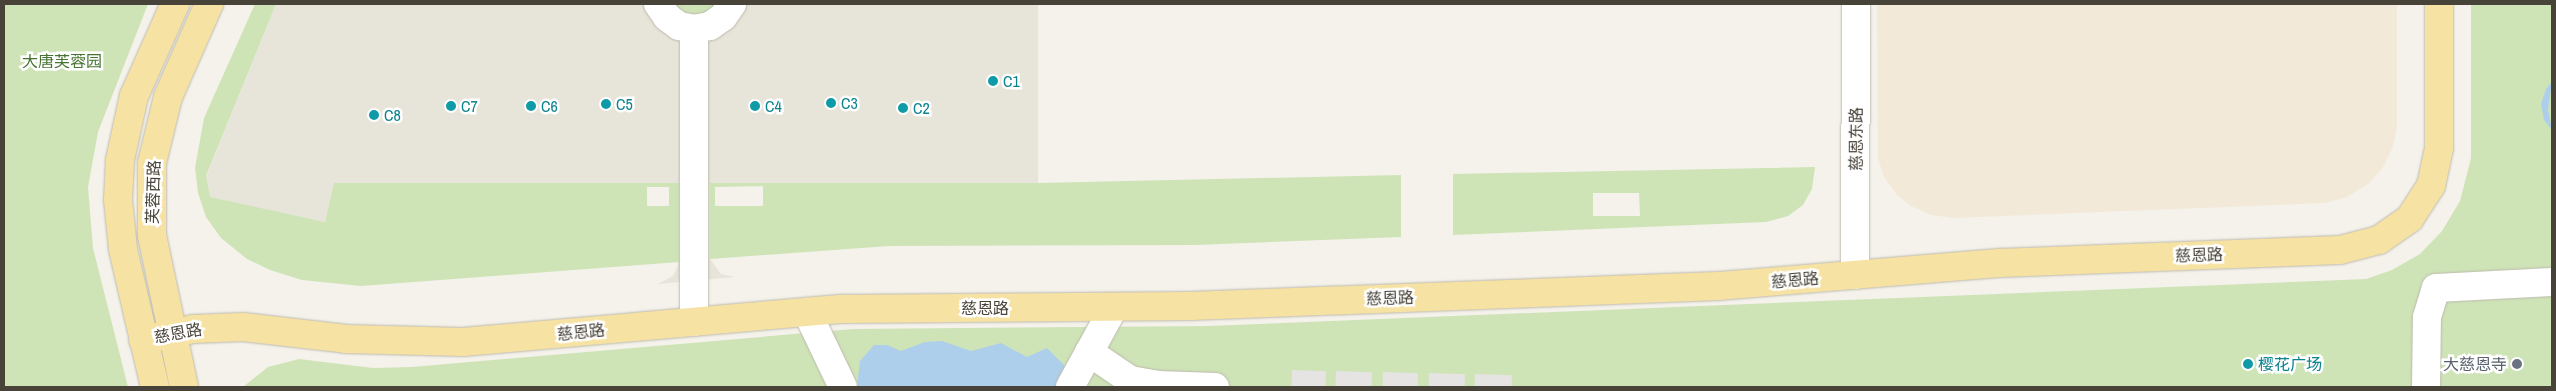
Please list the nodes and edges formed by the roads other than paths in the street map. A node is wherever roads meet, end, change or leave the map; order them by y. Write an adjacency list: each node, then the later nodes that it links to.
1 (175, 4): 14 (main road, 芙蓉西路)
2 (209, 4): 13 (main road, 芙蓉西路)
3 (658, 4): 7 (street)
4 (732, 4): 7 (street)
5 (1856, 4): 8 (street, 慈恩东路)
6 (2439, 4): 8 (main road, 慈恩路)
7 (694, 29): 12 (street)
8 (1855, 275): 10 (main road, 慈恩路)
9 (2552, 282): 21 (street)
10 (1114, 307): 11 (main road, 慈恩路); 15 (street)
11 (807, 312): 12 (main road, 慈恩路); 18 (street)
12 (694, 322): 13 (main road, 慈恩路)
13 (171, 333): 14 (main road, 慈恩路); 17 (main road, 芙蓉西路)
14 (143, 340): 16 (main road, 芙蓉西路)
15 (1089, 352): 19 (street); 20 (street)
16 (154, 387)
17 (184, 387)
18 (843, 387)
19 (1070, 387)
20 (1215, 387)
21 (2426, 387)

